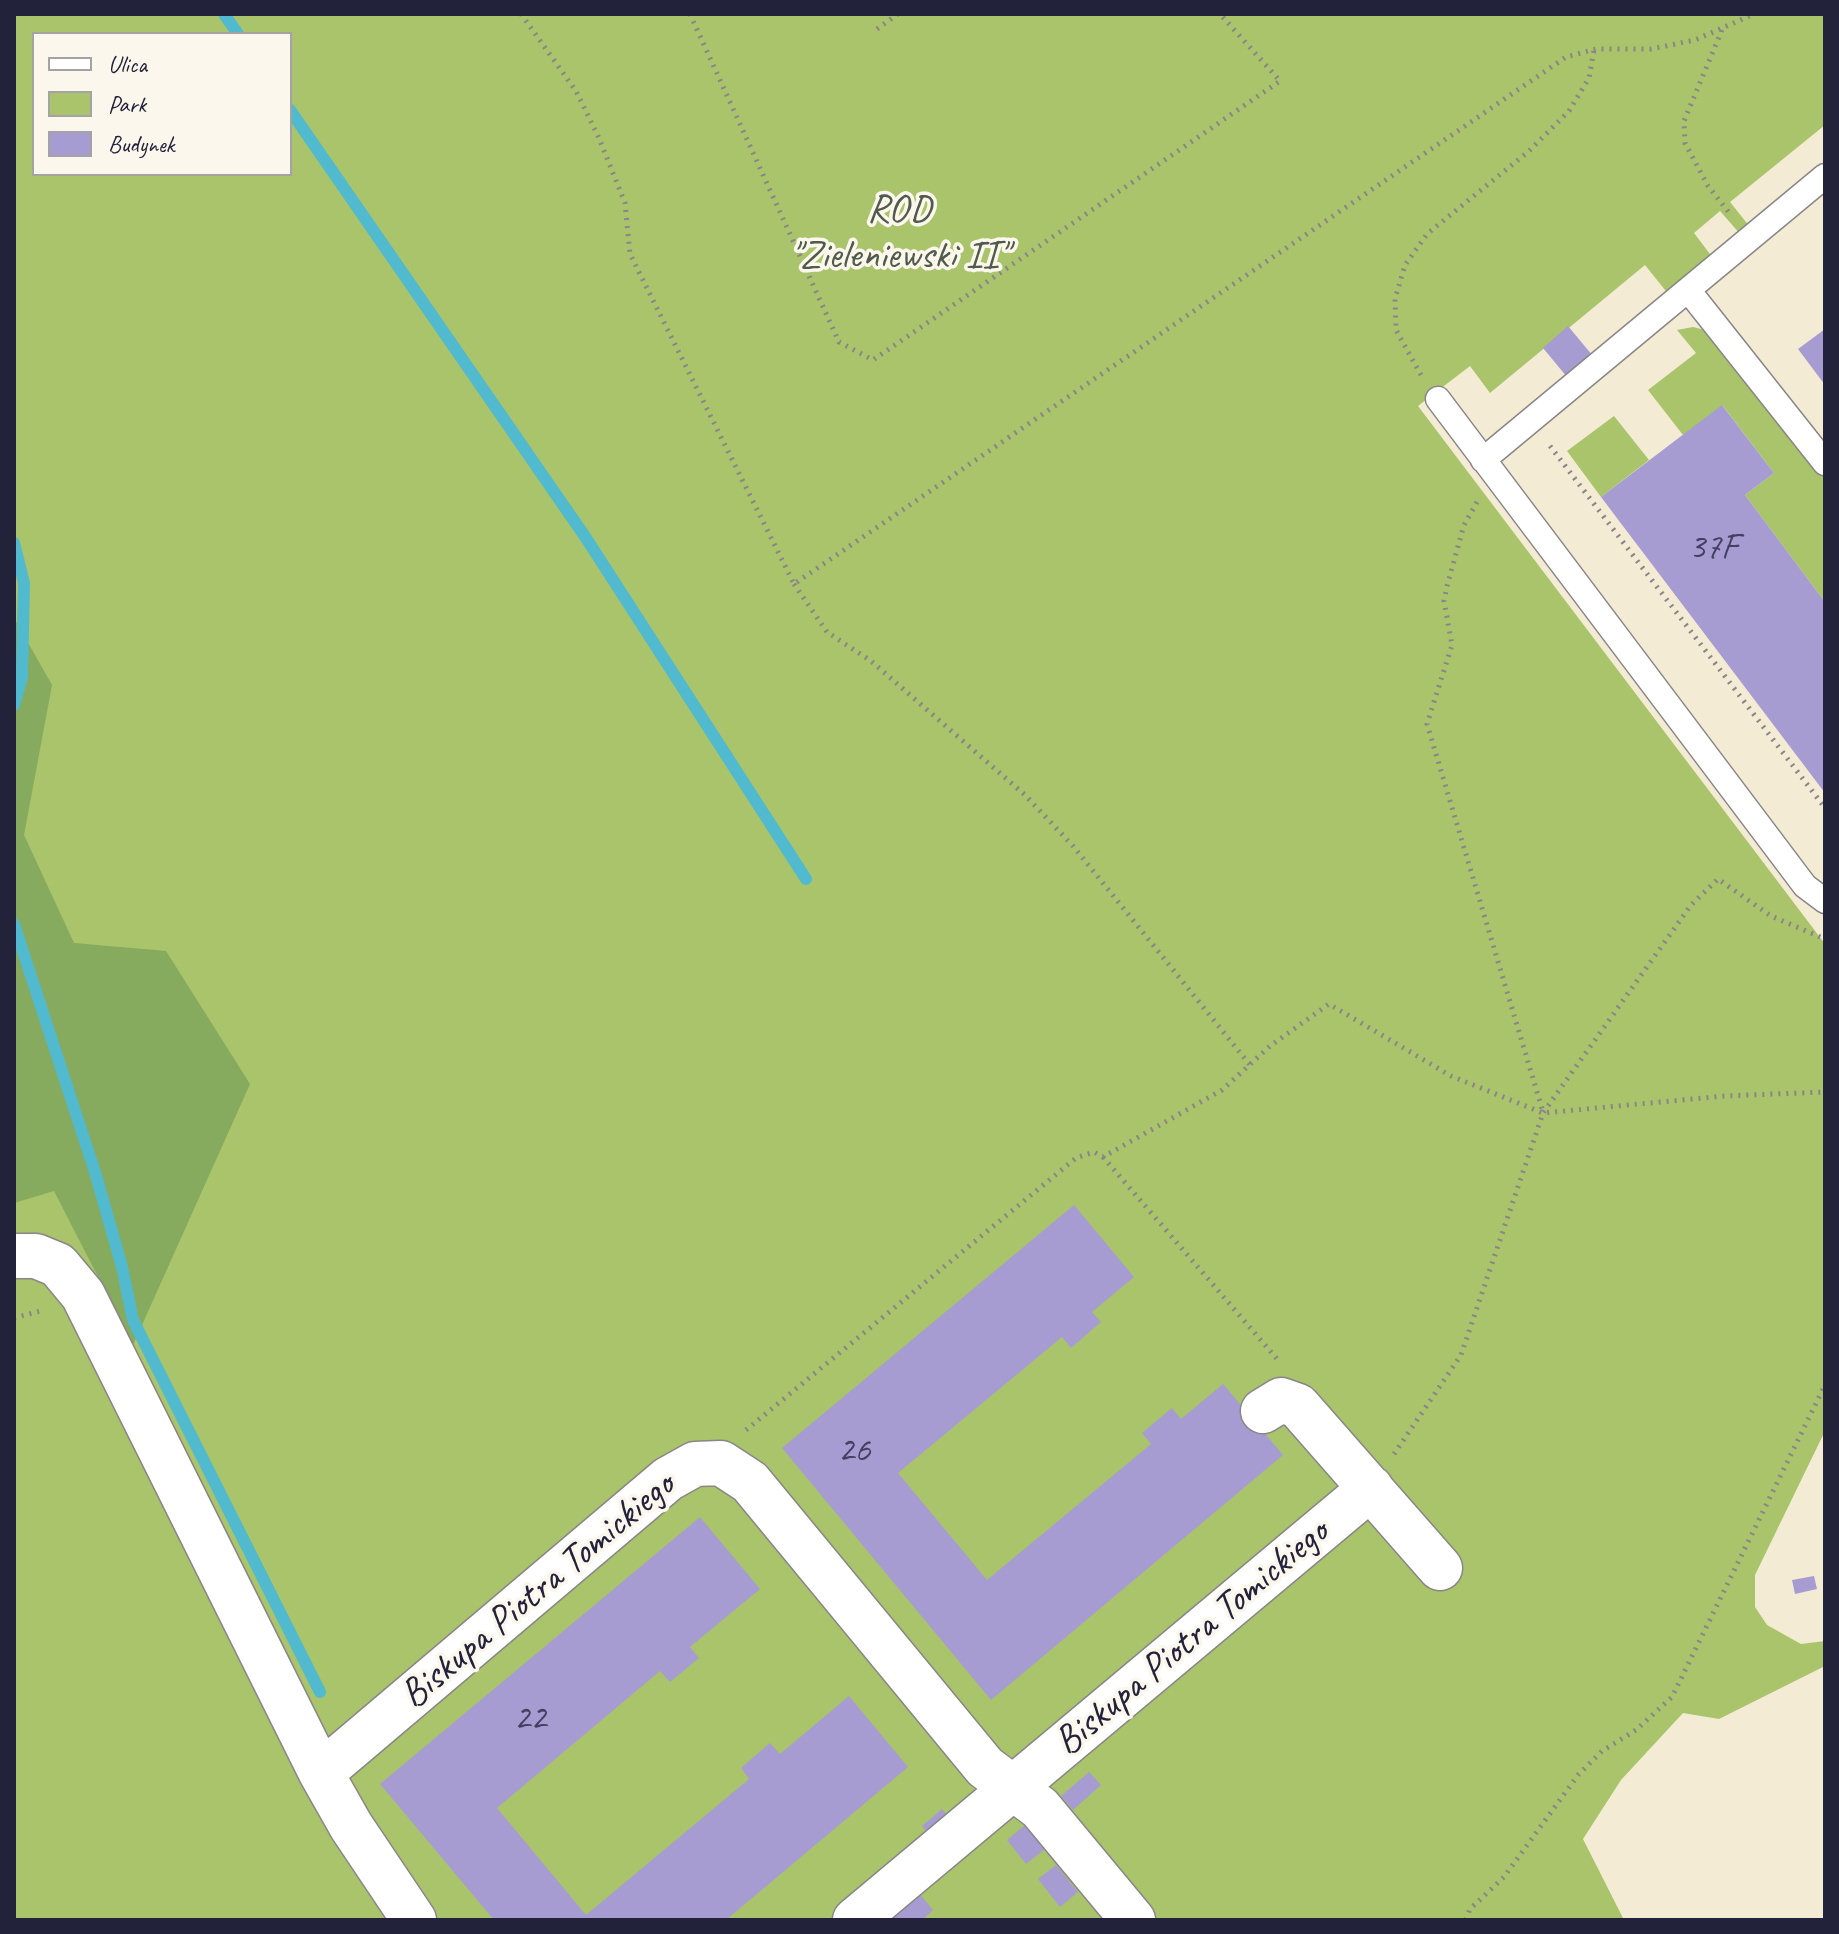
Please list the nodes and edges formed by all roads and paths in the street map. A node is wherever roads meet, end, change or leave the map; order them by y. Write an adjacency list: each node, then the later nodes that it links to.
1 (521, 14): 17 (path)
2 (690, 14): 4 (path)
3 (898, 14): 6 (path)
4 (1220, 14)
5 (1754, 14): 7 (path)
6 (877, 29)
7 (1722, 29): 8 (path); 10 (path)
8 (1594, 50): 12 (path); 17 (path)
9 (1825, 176): 10 (lane)
10 (1750, 238): 11 (lane)
11 (1688, 290): 13 (lane); 15 (lane)
12 (1438, 399): 14 (lane)
13 (1530, 420): 14 (lane); 18 (path)
14 (1483, 460): 16 (lane)
15 (1825, 463)
16 (1498, 479): 19 (lane); 23 (path)
17 (794, 584): 21 (path)
18 (1825, 808)
19 (1825, 901)
20 (1825, 939): 23 (path)
21 (1250, 1065): 23 (path); 24 (path)
22 (1825, 1092): 23 (path)
23 (1543, 1113): 31 (path)
24 (1103, 1157): 29 (path); 30 (path)
25 (14, 1256): 33 (street)
26 (54, 1308): 27 (path)
27 (14, 1318)
28 (1825, 1385): 38 (path)
29 (1276, 1405): 31 (street)
30 (708, 1461): 33 (street, Biskupa Piotra Tomickiego); 34 (street, Biskupa Piotra Tomickiego)
31 (1371, 1488): 32 (street); 34 (street, Biskupa Piotra Tomickiego)
32 (1440, 1568)
33 (321, 1773): 35 (street)
34 (1013, 1788): 36 (street, Biskupa Piotra Tomickiego); 37 (street, Biskupa Piotra Tomickiego)
35 (414, 1920)
36 (855, 1920)
37 (1133, 1920)
38 (1466, 1920)

